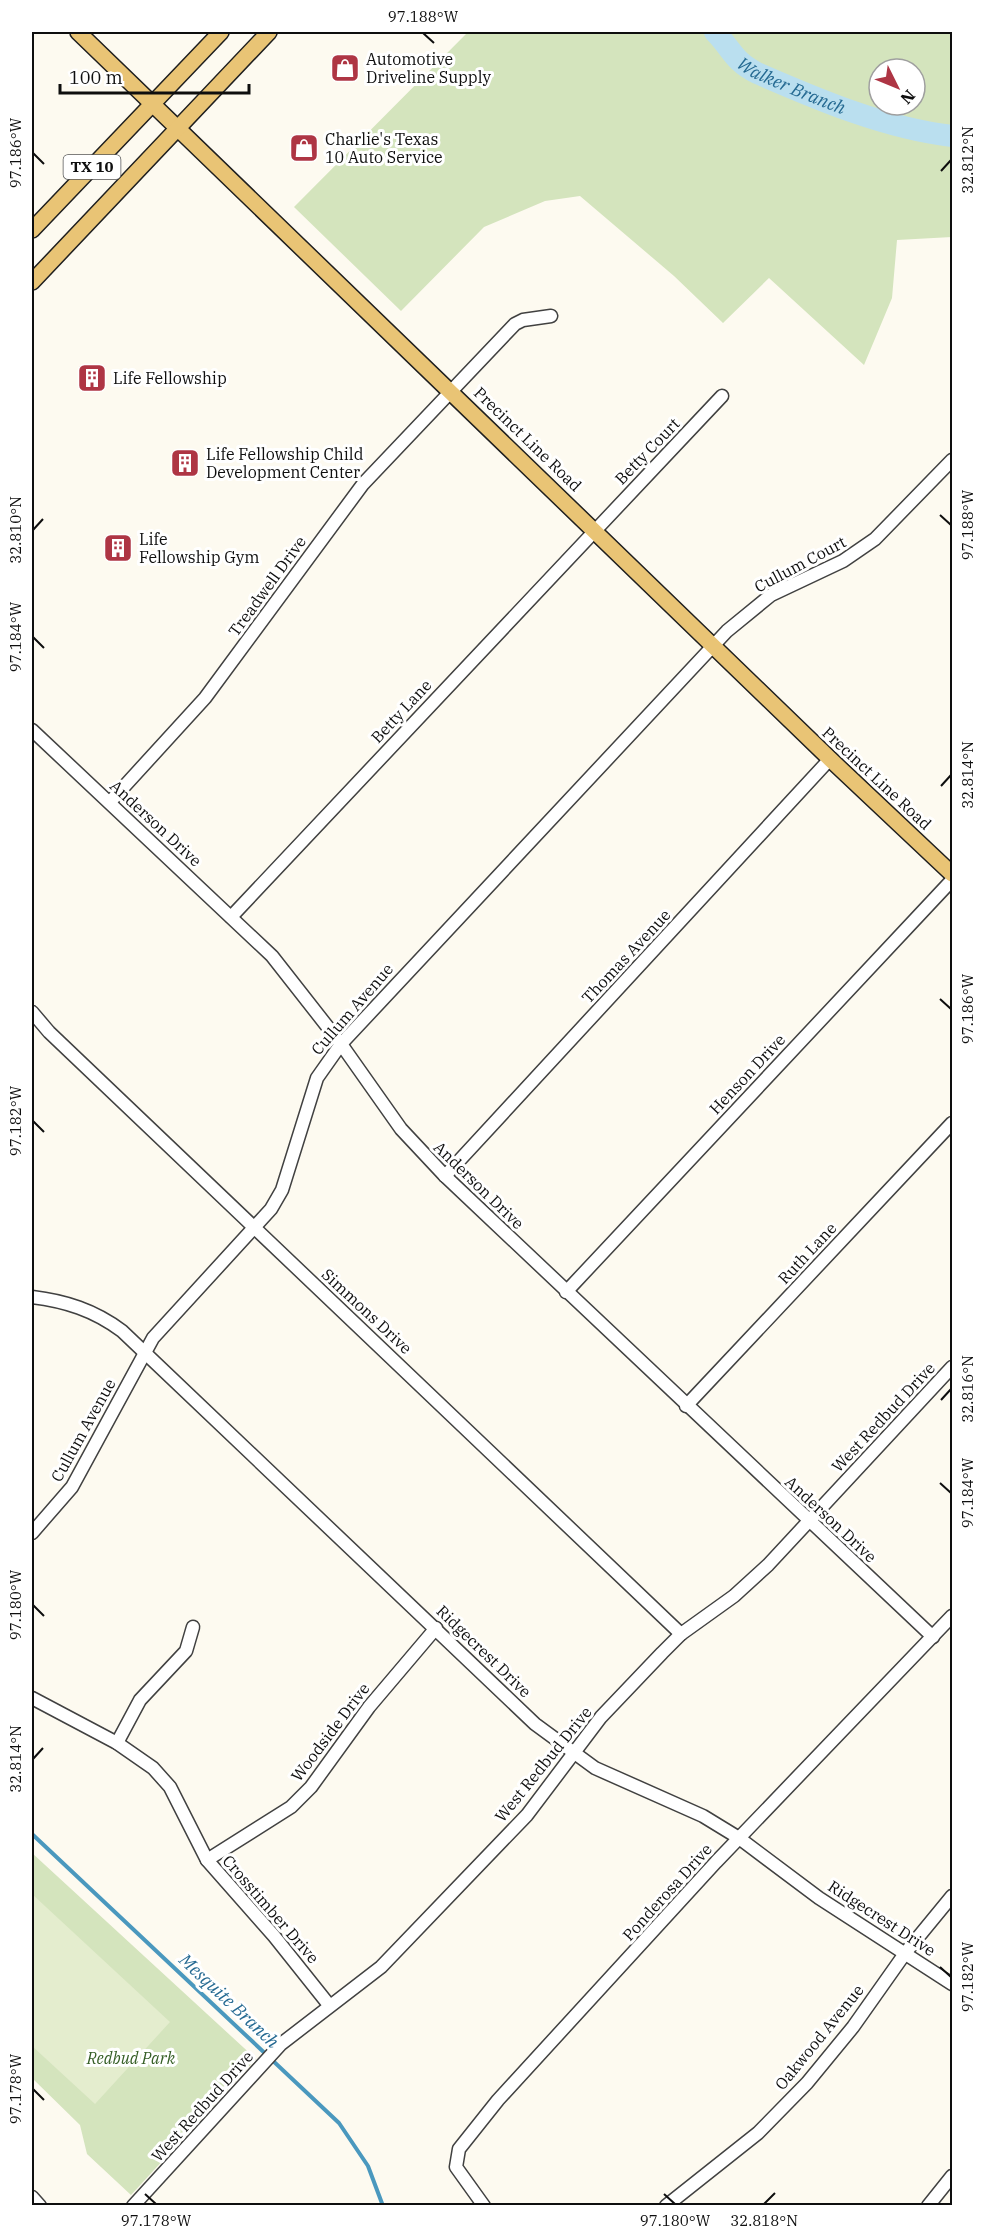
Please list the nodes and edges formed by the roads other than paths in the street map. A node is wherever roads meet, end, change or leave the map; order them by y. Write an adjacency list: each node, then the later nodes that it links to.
1 (78, 32): 4 (main road, Precinct Line Road)
2 (221, 32): 4 (main road, TX 10)
3 (269, 32): 5 (main road, TX 10)
4 (151, 103): 5 (main road, Precinct Line Road); 6 (main road, TX 10)
5 (178, 128): 7 (main road, TX 10); 9 (main road, Precinct Line Road)
6 (32, 230)
7 (32, 282)
8 (551, 316): 9 (street, Treadwell Drive)
9 (451, 389): 12 (main road, Precinct Line Road); 16 (street, Treadwell Drive)
10 (722, 396): 12 (street, Betty Court)
11 (952, 460): 13 (street, Cullum Court)
12 (595, 529): 13 (main road, Precinct Line Road); 19 (street, Betty Lane)
13 (713, 644): 15 (main road, Precinct Line Road); 21 (street, Cullum Avenue)
14 (32, 730): 16 (street, Anderson Drive)
15 (830, 759): 17 (main road, Precinct Line Road); 23 (street, Thomas Avenue)
16 (110, 802): 19 (street, Anderson Drive)
17 (952, 874)
18 (952, 880): 25 (street, Henson Drive)
19 (231, 917): 21 (street, Anderson Drive)
20 (32, 1012): 24 (street, Simmons Drive)
21 (341, 1044): 23 (street, Anderson Drive); 24 (street, Cullum Avenue)
22 (952, 1123): 29 (street, Ruth Lane)
23 (445, 1176): 25 (street, Anderson Drive)
24 (256, 1228): 27 (street, Cullum Avenue); 35 (street, Simmons Drive)
25 (566, 1292): 29 (street, Anderson Drive)
26 (32, 1297): 27 (street, Ridgecrest Drive)
27 (144, 1351): 31 (street, Cullum Avenue); 34 (street, Ridgecrest Drive)
28 (952, 1367): 30 (street, West Redbud Drive)
29 (686, 1406): 30 (street, Anderson Drive)
30 (808, 1521): 35 (street, West Redbud Drive); 36 (street, Anderson Drive)
31 (32, 1533)
32 (952, 1616): 36 (street, Ponderosa Drive)
33 (193, 1627): 38 (street)
34 (436, 1628): 39 (street, Ridgecrest Drive); 41 (street, Woodside Drive)
35 (681, 1634): 39 (street, West Redbud Drive)
36 (933, 1637): 40 (street, Ponderosa Drive)
37 (32, 1698): 38 (street, Crosstimber Drive)
38 (117, 1743): 41 (street, Crosstimber Drive)
39 (574, 1754): 40 (street, Ridgecrest Drive); 45 (street, West Redbud Drive)
40 (739, 1838): 43 (street, Ridgecrest Drive); 50 (street, Ponderosa Drive)
41 (207, 1860): 45 (street, Crosstimber Drive)
42 (952, 1896): 43 (street, Oakwood Avenue)
43 (906, 1952): 44 (street, Ridgecrest Drive); 51 (street, Oakwood Avenue)
44 (952, 1984)
45 (329, 2005): 49 (street, West Redbud Drive)
46 (952, 2176): 52 (street)
47 (32, 2197): 48 (street)
48 (40, 2205)
49 (133, 2205)
50 (484, 2205)
51 (666, 2205)
52 (928, 2205)

